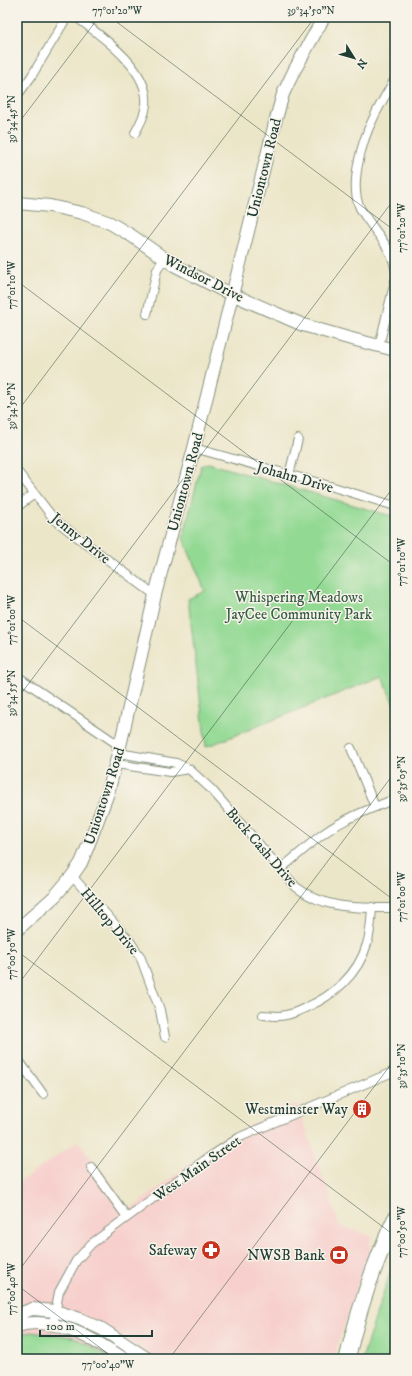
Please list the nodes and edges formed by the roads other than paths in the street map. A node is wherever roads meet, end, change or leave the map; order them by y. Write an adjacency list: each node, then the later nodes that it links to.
1 (67, 17): 5 (street)
2 (76, 17): 6 (street)
3 (324, 17): 11 (main road, Uniontown Road)
4 (395, 79): 9 (street)
5 (17, 96)
6 (135, 133)
7 (17, 203): 8 (main road, Windsor Drive)
8 (164, 258): 11 (main road, Windsor Drive); 12 (street)
9 (395, 268)
10 (395, 281): 13 (street)
11 (232, 294): 13 (main road, Windsor Drive); 16 (main road, Uniontown Road)
12 (147, 314)
13 (380, 346): 14 (main road, Windsor Drive)
14 (395, 350)
15 (298, 439): 18 (street)
16 (194, 448): 18 (street, Johahn Drive); 22 (main road, Uniontown Road)
17 (17, 471): 19 (street, Jenny Drive)
18 (289, 475): 20 (street, Johahn Drive)
19 (34, 494): 21 (street); 22 (street, Jenny Drive)
20 (395, 506)
21 (17, 507)
22 (155, 595): 25 (main road, Uniontown Road)
23 (17, 676): 25 (street)
24 (351, 748): 27 (street)
25 (118, 754): 28 (street, Buck Cash Drive); 29 (main road, Uniontown Road)
26 (395, 799): 27 (street)
27 (375, 807): 28 (street)
28 (280, 869): 30 (street, Buck Cash Drive)
29 (72, 876): 32 (main road, Uniontown Road); 34 (street, Hilltop Drive)
30 (372, 907): 31 (street, Buck Cash Drive); 33 (street)
31 (395, 908)
32 (17, 930)
33 (263, 1014)
34 (165, 1037)
35 (17, 1058): 37 (street)
36 (395, 1071): 39 (street, West Main Street)
37 (43, 1094)
38 (91, 1167): 39 (street)
39 (127, 1217): 41 (street, West Main Street)
40 (395, 1219): 47 (highway)
41 (55, 1311): 42 (main road); 43 (street, West Main Street); 46 (main road)
42 (17, 1315)
43 (53, 1324): 44 (main road); 45 (main road)
44 (17, 1326)
45 (124, 1359)
46 (148, 1359)
47 (346, 1359)

